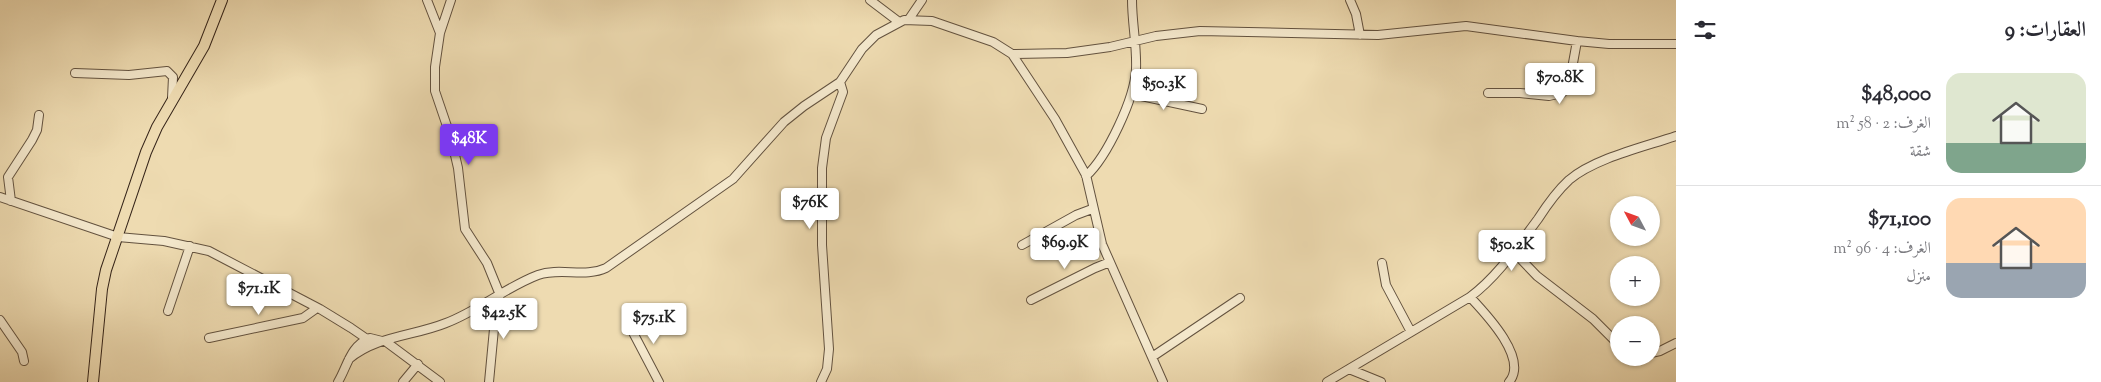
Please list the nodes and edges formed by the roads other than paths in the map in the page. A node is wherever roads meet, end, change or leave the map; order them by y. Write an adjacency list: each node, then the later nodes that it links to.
1 (222, 0): 20 (main road)
2 (427, 0): 10 (street)
3 (451, 0): 10 (street)
4 (870, 0): 9 (street)
5 (922, 0): 8 (street)
6 (1350, 0): 11 (street)
7 (1133, 1): 12 (street)
8 (910, 19): 9 (street); 15 (street)
9 (899, 22): 17 (street)
10 (440, 33): 34 (street)
11 (1360, 35): 12 (street); 13 (street)
12 (1134, 41): 15 (street); 19 (street)
13 (1577, 41): 14 (street); 18 (street)
14 (1676, 44)
15 (1012, 54): 24 (street)
16 (75, 73): 20 (street)
17 (840, 82): 34 (street); 59 (street)
18 (1488, 93)
19 (1132, 94): 21 (street); 24 (street)
20 (172, 100): 28 (main road)
21 (1202, 109)
22 (39, 115): 26 (street)
23 (1676, 136): 31 (street)
24 (1086, 176): 27 (street)
25 (0, 197): 26 (street)
26 (11, 201): 28 (street)
27 (1092, 209): 29 (street); 32 (street)
28 (118, 237): 30 (street); 53 (main road)
29 (1022, 245)
30 (190, 246): 38 (street); 39 (street)
31 (1514, 252): 35 (street); 43 (street)
32 (1110, 262): 37 (street); 49 (street)
33 (1382, 263): 42 (street)
34 (498, 296): 45 (street); 57 (street)
35 (1470, 297): 42 (street); 63 (street)
36 (1240, 298): 49 (street)
37 (1030, 300)
38 (318, 308): 44 (street); 46 (street)
39 (168, 312)
40 (0, 320): 50 (street)
41 (627, 321): 58 (street)
42 (1411, 332): 52 (street)
43 (1610, 336)
44 (209, 338)
45 (384, 341): 46 (street); 51 (street)
46 (369, 342): 54 (street)
47 (1676, 343): 48 (street)
48 (1660, 351)
49 (1152, 357): 60 (street)
50 (24, 361)
51 (418, 364): 55 (street); 56 (street)
52 (1349, 369): 61 (street); 62 (street)
53 (93, 382)
54 (338, 382)
55 (403, 382)
56 (440, 382)
57 (489, 382)
58 (659, 382)
59 (821, 382)
60 (1163, 382)
61 (1327, 382)
62 (1381, 382)
63 (1509, 382)

